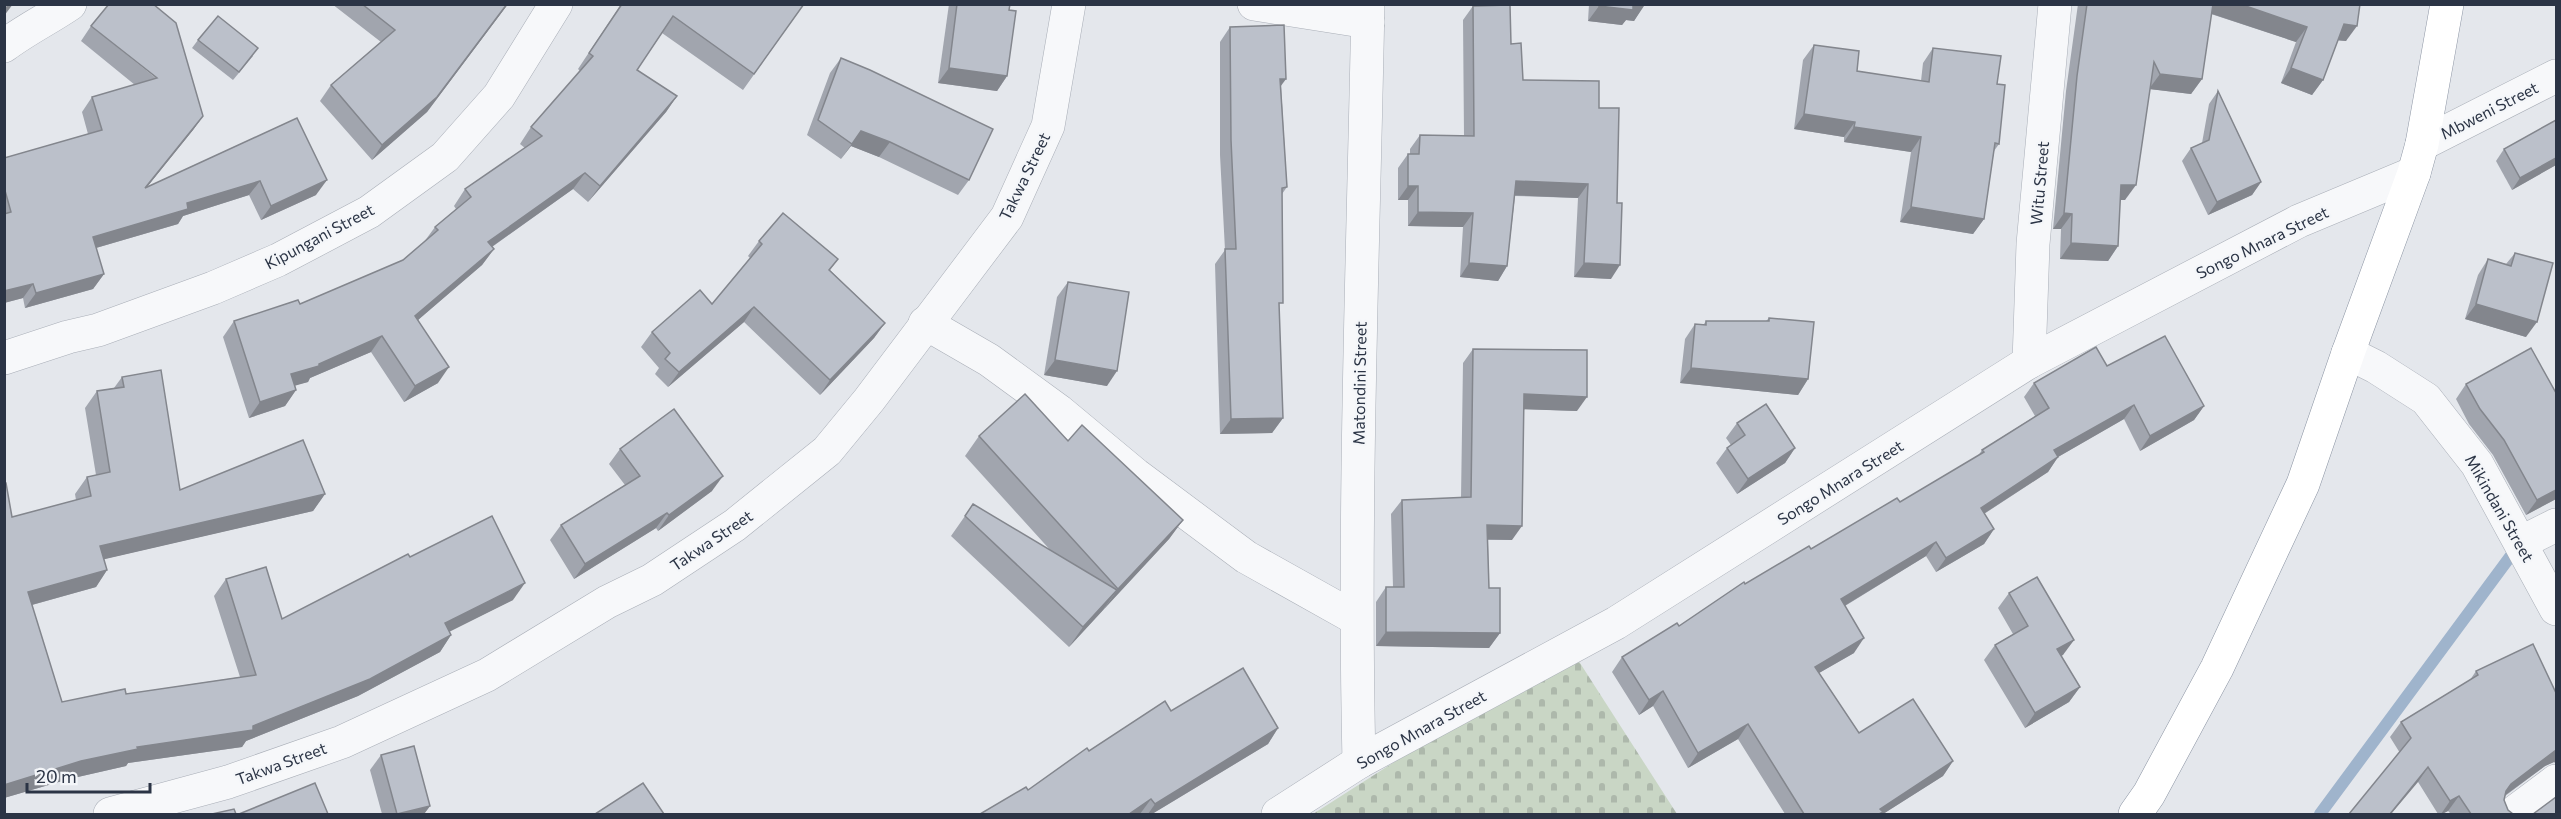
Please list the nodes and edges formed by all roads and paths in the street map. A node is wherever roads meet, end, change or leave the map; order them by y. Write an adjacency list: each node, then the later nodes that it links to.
1 (556, 4): 13 (street, Kipungani Street)
2 (1069, 4): 11 (street, Takwa Street)
3 (1254, 4): 7 (street)
4 (2055, 4): 14 (street, Witu Street)
5 (2447, 4): 10 (highway)
6 (53, 9): 8 (street)
7 (1368, 13): 18 (street, Matondini Street)
8 (4, 46)
9 (2556, 76): 10 (street, Mbweni Street)
10 (2418, 158): 12 (highway); 14 (street, Songo Mnara Street)
11 (926, 323): 18 (street); 21 (street, Takwa Street)
12 (2348, 353): 16 (street, Mikindani Street); 23 (highway)
13 (4, 358)
14 (2029, 362): 19 (street, Songo Mnara Street)
15 (2556, 525): 16 (street)
16 (2522, 543): 17 (street, Mikindani Street)
17 (2556, 609)
18 (1355, 618): 19 (street, Matondini Street)
19 (1359, 762): 22 (street, Songo Mnara Street)
20 (2556, 781): 24 (street)
21 (110, 814)
22 (1278, 814)
23 (2135, 814)
24 (2512, 814)

